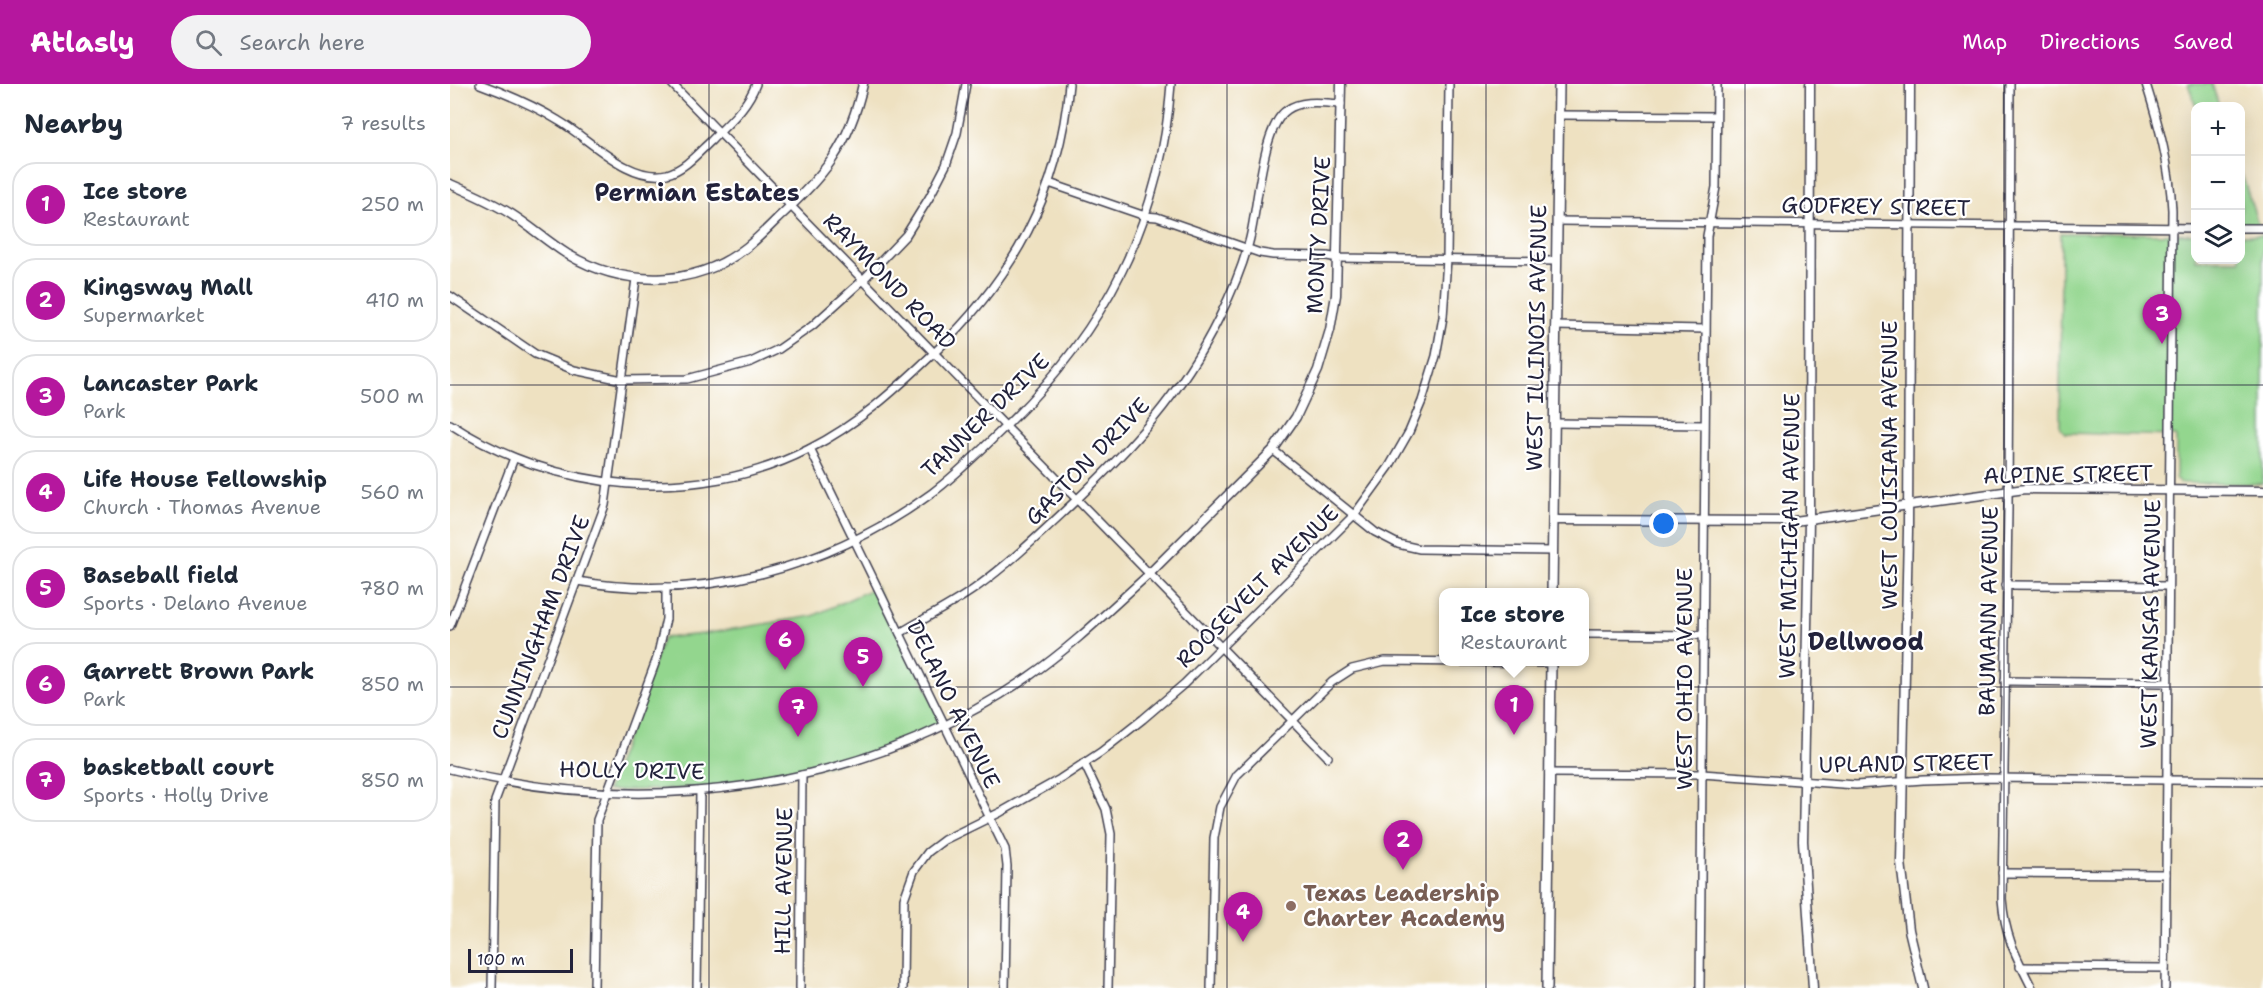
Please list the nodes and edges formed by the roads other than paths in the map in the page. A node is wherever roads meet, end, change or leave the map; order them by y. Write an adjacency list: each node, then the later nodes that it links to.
1 (480, 84): 19 (street)
2 (672, 84): 19 (street, RAYMOND ROAD)
3 (756, 84): 19 (street)
4 (862, 84): 22 (street)
5 (966, 84): 38 (street)
6 (1069, 84): 20 (street)
7 (1171, 84): 23 (street, TANNER DRIVE)
8 (1341, 84): 16 (street, MONTY DRIVE)
9 (1449, 84): 35 (street, ROOSEVELT AVENUE)
10 (1559, 84): 17 (main road, WEST ILLINOIS AVENUE)
11 (1717, 84): 18 (street, WEST OHIO AVENUE)
12 (1810, 84): 26 (street, WEST MICHIGAN AVENUE)
13 (1910, 84): 27 (street, WEST LOUISIANA AVENUE)
14 (2010, 84): 28 (street, BAUMANN AVENUE)
15 (2146, 84): 29 (street, WEST KANSAS AVENUE)
16 (1341, 104): 33 (street, GASTON DRIVE); 34 (street, MONTY DRIVE)
17 (1558, 114): 18 (street); 24 (main road, WEST ILLINOIS AVENUE)
18 (1716, 116): 25 (street, WEST OHIO AVENUE)
19 (719, 132): 22 (street, RAYMOND ROAD)
20 (1048, 183): 23 (street); 42 (street)
21 (450, 184): 37 (street)
22 (791, 206): 37 (street); 38 (street, RAYMOND ROAD)
23 (1145, 216): 33 (street); 47 (street, TANNER DRIVE)
24 (1557, 221): 25 (street, GODFREY STREET); 36 (main road, WEST ILLINOIS AVENUE)
25 (1709, 222): 26 (street, GODFREY STREET); 41 (street, WEST OHIO AVENUE)
26 (1809, 223): 27 (street, GODFREY STREET); 59 (street, WEST MICHIGAN AVENUE)
27 (1909, 224): 28 (street, GODFREY STREET); 56 (street, WEST LOUISIANA AVENUE)
28 (2008, 226): 29 (street, GODFREY STREET); 52 (street, BAUMANN AVENUE)
29 (2172, 228): 30 (street, GODFREY STREET); 53 (street, WEST KANSAS AVENUE)
30 (2191, 228)
31 (2245, 228): 32 (street)
32 (2263, 228)
33 (1247, 249): 34 (street); 55 (street, GASTON DRIVE)
34 (1338, 258): 35 (street); 49 (street, MONTY DRIVE)
35 (1447, 259): 36 (street); 57 (street, ROOSEVELT AVENUE)
36 (1557, 261): 40 (main road, WEST ILLINOIS AVENUE)
37 (636, 279): 43 (street, CUNNINGHAM DRIVE)
38 (862, 280): 42 (street, RAYMOND ROAD); 43 (street)
39 (450, 296): 43 (street)
40 (1555, 326): 41 (street); 44 (main road, WEST ILLINOIS AVENUE)
41 (1705, 329): 46 (street, WEST OHIO AVENUE)
42 (934, 352): 47 (street, RAYMOND ROAD); 48 (street)
43 (622, 380): 51 (street, CUNNINGHAM DRIVE)
44 (1554, 423): 46 (street); 58 (main road, WEST ILLINOIS AVENUE)
45 (450, 424): 50 (street)
46 (1704, 425): 60 (street, WEST OHIO AVENUE)
47 (1005, 426): 55 (street, RAYMOND ROAD); 61 (street, TANNER DRIVE)
48 (810, 448): 51 (street); 61 (street, DELANO AVENUE)
49 (1273, 450): 57 (street); 63 (street, MONTY DRIVE)
50 (514, 458): 51 (street); 69 (street)
51 (608, 482): 64 (street, CUNNINGHAM DRIVE)
52 (2007, 490): 53 (street, ALPINE STREET); 56 (street, ALPINE STREET); 65 (street, BAUMANN AVENUE)
53 (2169, 490): 54 (street, ALPINE STREET); 66 (street, WEST KANSAS AVENUE)
54 (2263, 490)
55 (1078, 499): 63 (street, RAYMOND ROAD); 70 (street, GASTON DRIVE)
56 (1907, 505): 59 (street, ALPINE STREET); 91 (street, WEST LOUISIANA AVENUE)
57 (1354, 515): 62 (street); 73 (street, ROOSEVELT AVENUE)
58 (1553, 520): 60 (street, ALPINE STREET); 62 (main road, WEST ILLINOIS AVENUE)
59 (1809, 520): 60 (street, ALPINE STREET); 90 (street, WEST MICHIGAN AVENUE)
60 (1704, 521): 72 (street, WEST OHIO AVENUE)
61 (855, 541): 67 (street, TANNER DRIVE); 70 (street, DELANO AVENUE)
62 (1553, 551): 68 (main road, WEST ILLINOIS AVENUE)
63 (1149, 574): 73 (street, RAYMOND ROAD); 79 (street, HOLLY DRIVE)
64 (577, 581): 67 (street, TANNER DRIVE); 87 (street, CUNNINGHAM DRIVE)
65 (2006, 585): 66 (street); 76 (street, BAUMANN AVENUE)
66 (2168, 586): 77 (street, WEST KANSAS AVENUE)
67 (666, 587): 92 (street)
68 (1552, 588)
69 (450, 626)
70 (900, 633): 79 (street, DELANO AVENUE)
71 (1589, 634): 72 (street)
72 (1703, 635): 84 (street, WEST OHIO AVENUE)
73 (1220, 647): 78 (street, RAYMOND ROAD); 81 (street, ROOSEVELT AVENUE)
74 (1439, 662): 78 (street)
75 (1551, 666): 83 (main road)
76 (2005, 681): 77 (street); 86 (street, BAUMANN AVENUE)
77 (2167, 683): 88 (street, WEST KANSAS AVENUE)
78 (1292, 721): 80 (street, RAYMOND ROAD); 106 (street)
79 (945, 725): 85 (street, HOLLY DRIVE); 94 (street, DELANO AVENUE)
80 (1328, 757)
81 (1084, 763): 94 (street, ROOSEVELT AVENUE); 105 (street)
82 (450, 769): 87 (street, HOLLY DRIVE)
83 (1549, 772): 84 (street, UPLAND STREET); 107 (main road)
84 (1702, 774): 90 (street, UPLAND STREET); 108 (street, WEST OHIO AVENUE)
85 (802, 775): 93 (street, HOLLY DRIVE); 102 (street, HILL AVENUE)
86 (2003, 779): 88 (street, UPLAND STREET); 91 (street, UPLAND STREET); 95 (street, BAUMANN AVENUE)
87 (501, 780): 92 (street, HOLLY DRIVE); 99 (street, CUNNINGHAM DRIVE)
88 (2166, 781): 89 (street, UPLAND STREET); 96 (street, WEST KANSAS AVENUE)
89 (2263, 781)
90 (1804, 782): 91 (street, UPLAND STREET); 109 (street, WEST MICHIGAN AVENUE)
91 (1902, 782): 110 (street, WEST LOUISIANA AVENUE)
92 (607, 791): 93 (street, HOLLY DRIVE); 100 (street)
93 (700, 791): 101 (street)
94 (989, 818): 103 (street, ROOSEVELT AVENUE); 104 (street, DELANO AVENUE)
95 (2002, 873): 96 (street); 97 (street, BAUMANN AVENUE)
96 (2166, 874): 98 (street, WEST KANSAS AVENUE)
97 (2020, 967): 98 (street); 111 (street, BAUMANN AVENUE)
98 (2165, 968): 112 (street, WEST KANSAS AVENUE)
99 (492, 988)
100 (594, 988)
101 (697, 988)
102 (800, 988)
103 (903, 988)
104 (1005, 988)
105 (1108, 988)
106 (1211, 988)
107 (1547, 988)
108 (1700, 988)
109 (1813, 988)
110 (1923, 988)
111 (2032, 988)
112 (2165, 988)

